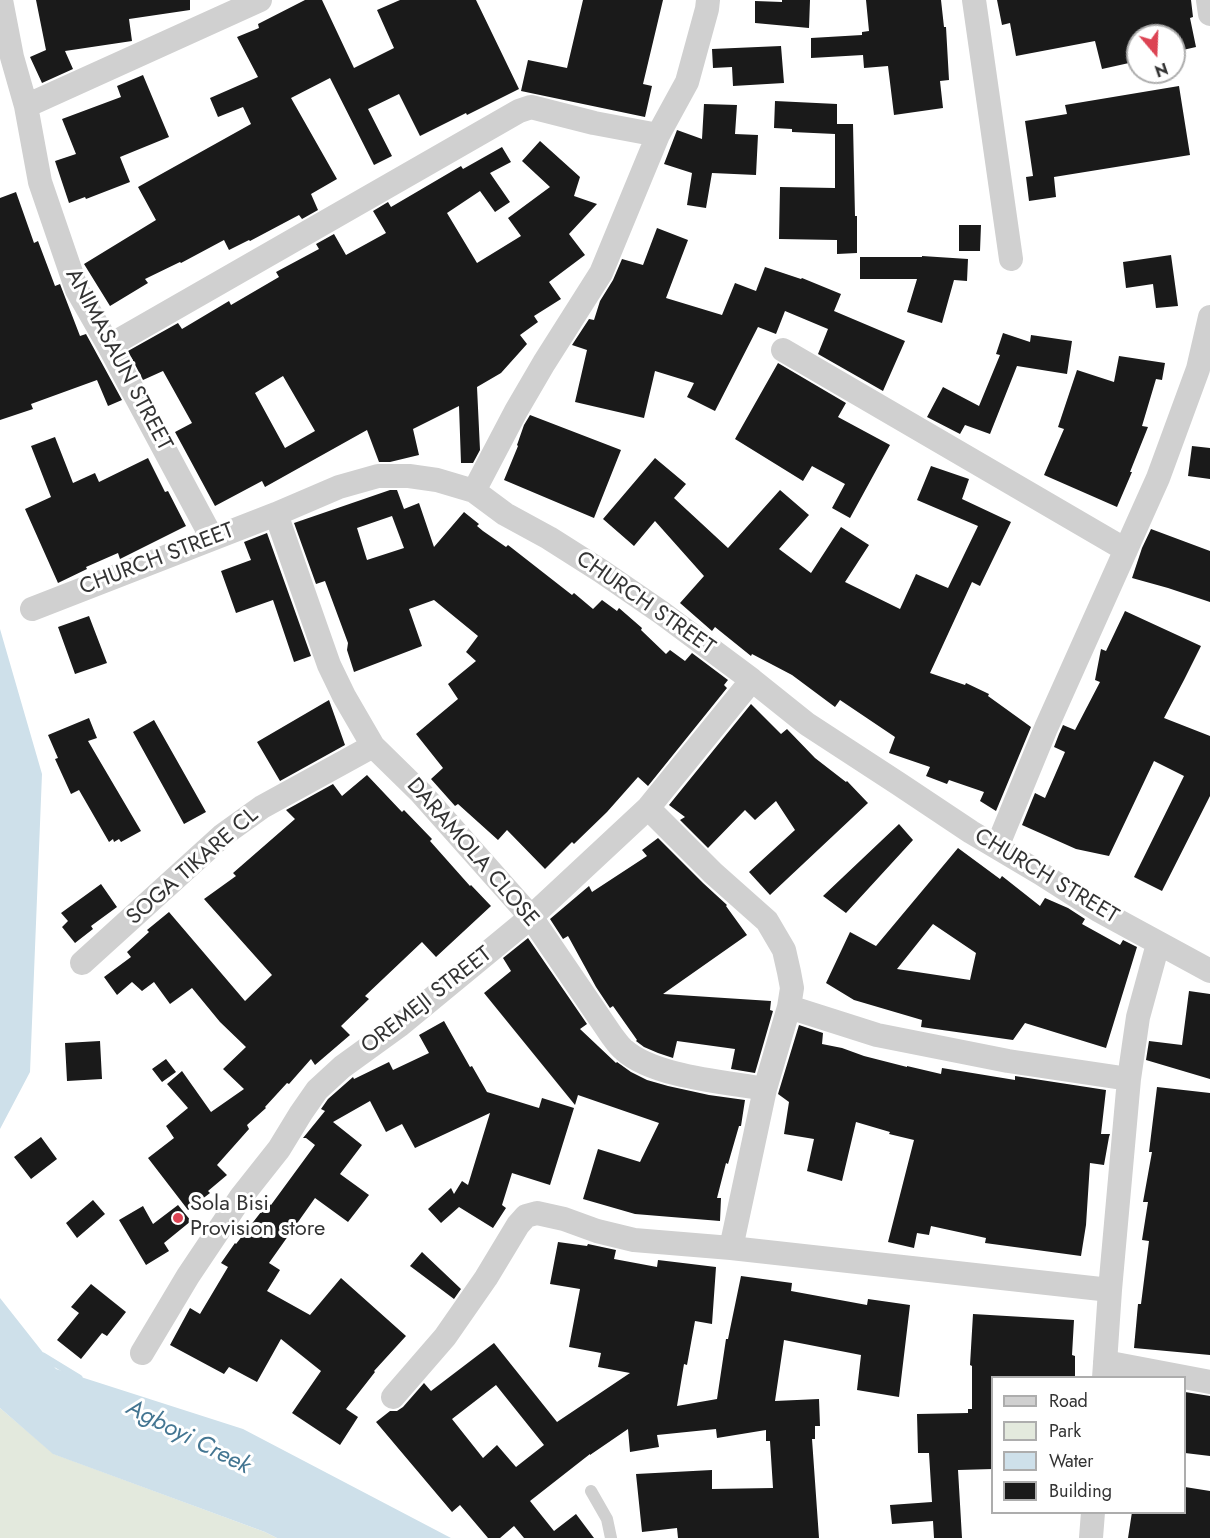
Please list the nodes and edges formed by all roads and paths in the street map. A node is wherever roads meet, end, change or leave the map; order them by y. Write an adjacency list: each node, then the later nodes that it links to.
1 (1, 0): 7 (street, ANIMASAUN STREET)
2 (260, 0): 7 (street)
3 (708, 0): 8 (street)
4 (974, 0): 9 (street)
5 (1208, 0): 6 (street)
6 (1210, 14)
7 (26, 106): 11 (street, ANIMASAUN STREET)
8 (658, 135): 11 (street); 13 (street)
9 (1011, 259)
10 (1210, 317): 16 (street)
11 (109, 346): 15 (street, ANIMASAUN STREET)
12 (783, 350): 16 (street)
13 (474, 491): 14 (street, CHURCH STREET); 18 (street, CHURCH STREET)
14 (276, 514): 15 (street, CHURCH STREET); 19 (street, DARAMOLA CLOSE)
15 (212, 538): 17 (street, CHURCH STREET)
16 (1126, 550): 21 (street)
17 (32, 609)
18 (752, 680): 20 (street, OREMEJI STREET); 21 (street, CHURCH STREET)
19 (373, 746): 22 (street, DARAMOLA CLOSE); 24 (street, SOGA TIKARE CL)
20 (648, 808): 22 (street, OREMEJI STREET); 26 (street)
21 (997, 847): 23 (street, CHURCH STREET)
22 (531, 918): 28 (street, DARAMOLA CLOSE); 31 (street, OREMEJI STREET)
23 (1158, 944): 25 (street, CHURCH STREET); 27 (street)
24 (82, 963)
25 (1210, 971)
26 (789, 1007): 27 (street); 28 (street)
27 (1129, 1080): 30 (street)
28 (765, 1089): 29 (street)
29 (731, 1248): 30 (street); 36 (street)
30 (1110, 1290): 32 (street)
31 (142, 1353)
32 (1104, 1370): 33 (street)
33 (1157, 1376)
34 (1186, 1379): 35 (street)
35 (1210, 1382)
36 (393, 1397)
37 (591, 1491): 39 (lane)
38 (1093, 1514): 40 (street)
39 (611, 1538)
40 (1091, 1538)

